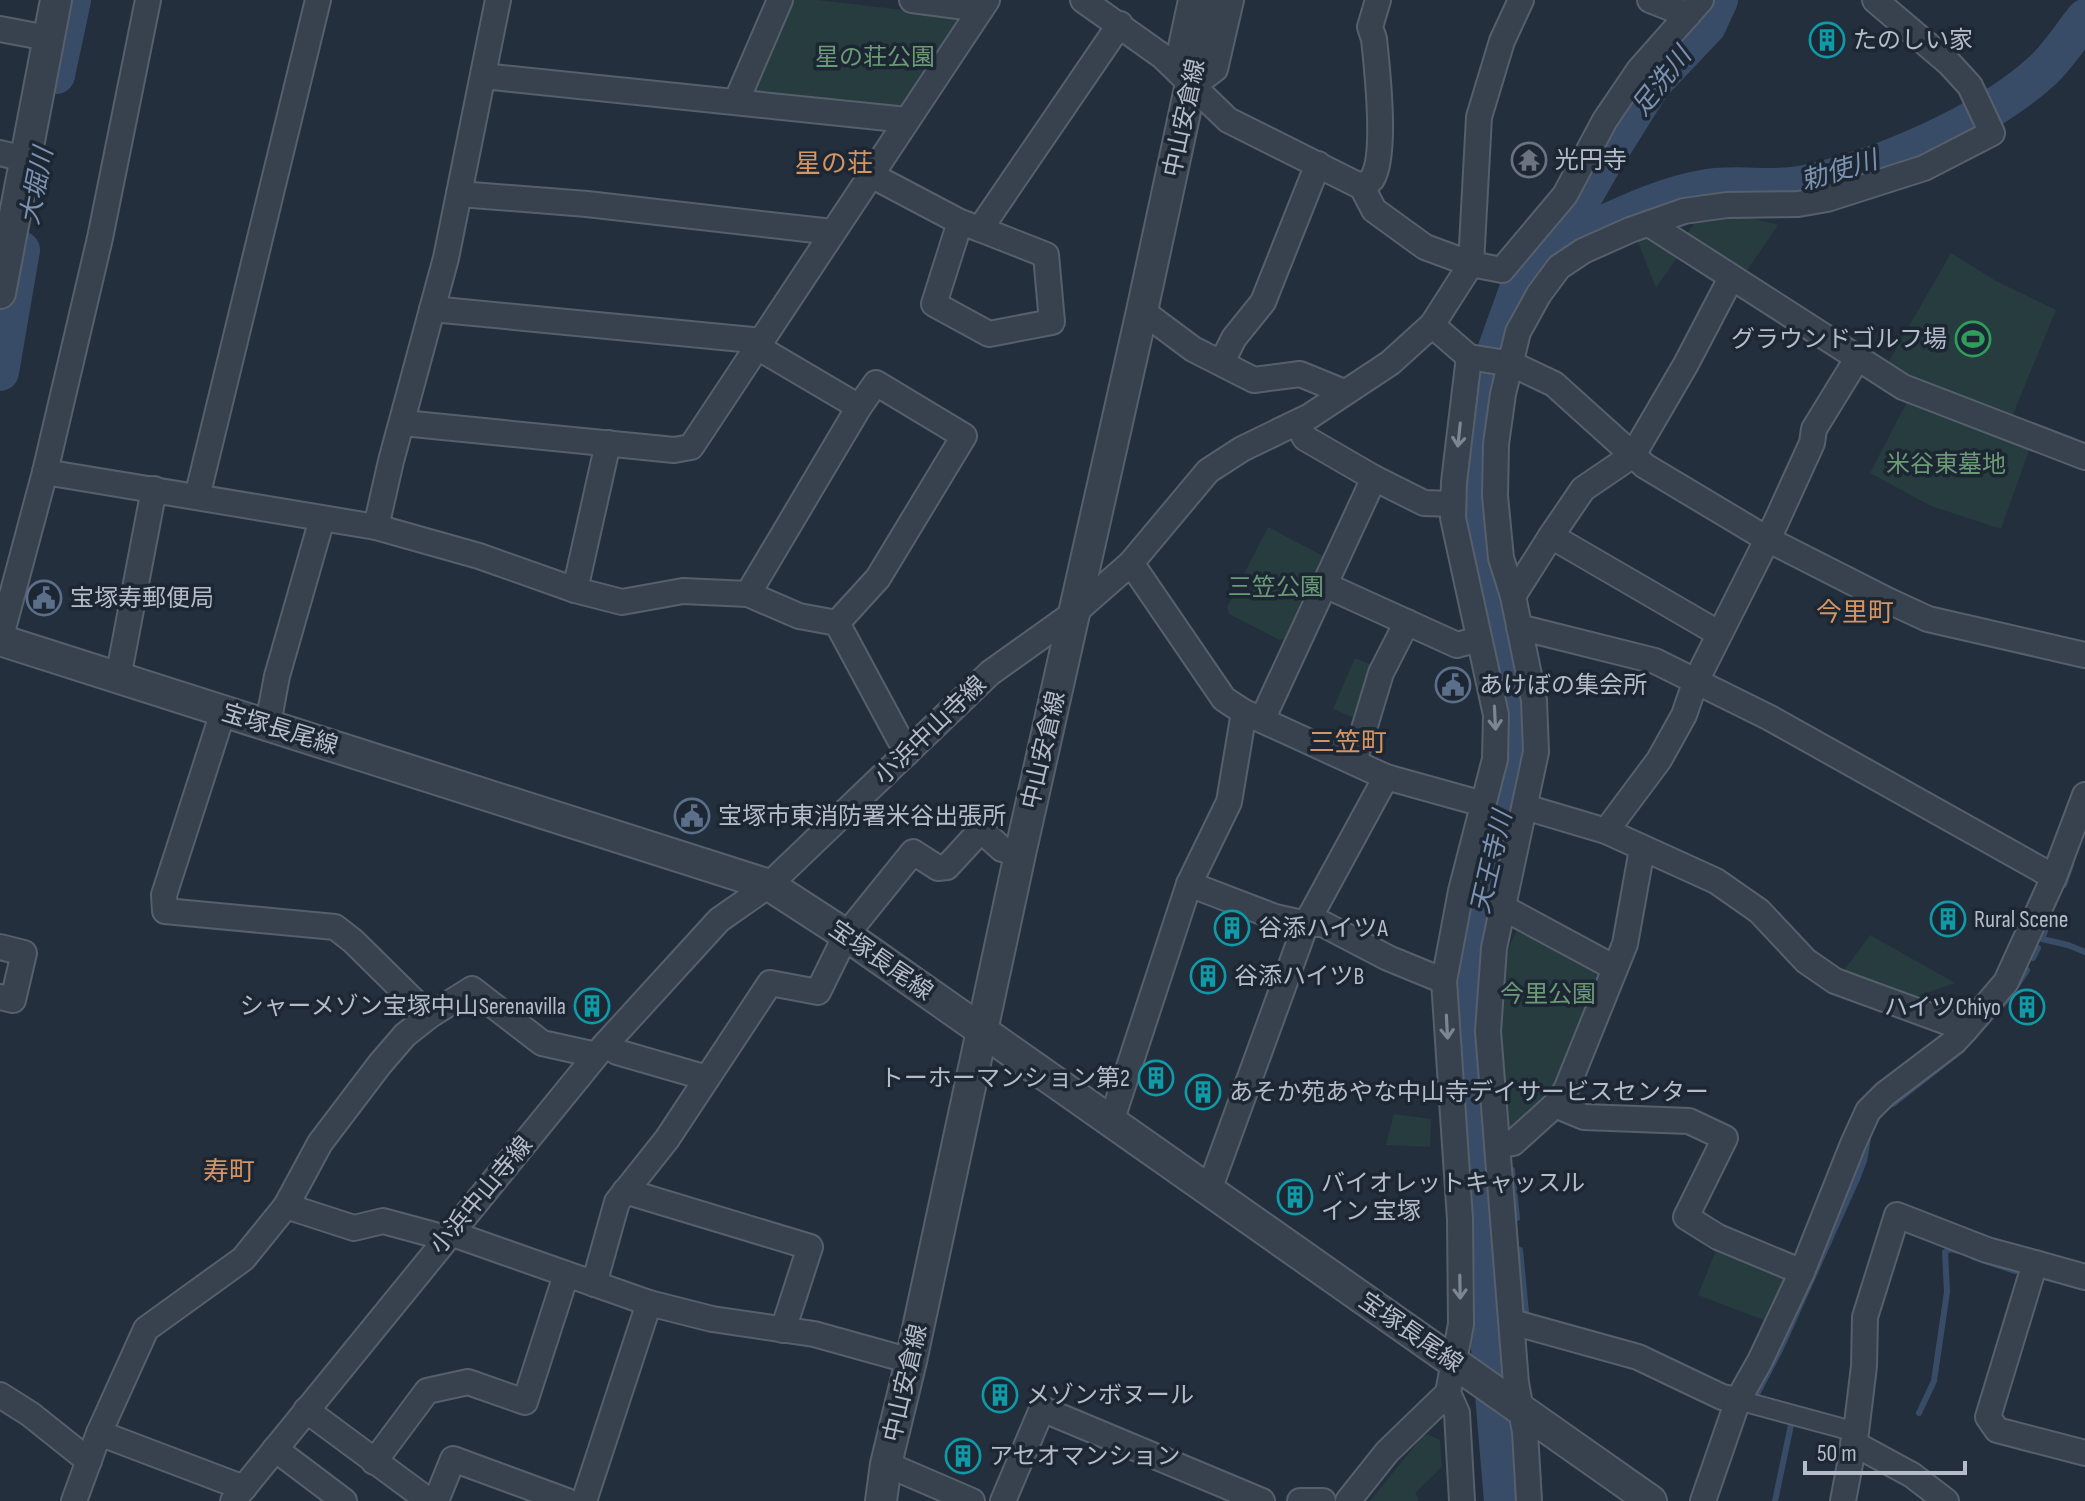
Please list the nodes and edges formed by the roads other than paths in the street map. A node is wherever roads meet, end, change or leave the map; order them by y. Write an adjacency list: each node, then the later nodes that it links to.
1 (56, 0): 19 (street)
2 (148, 0): 50 (street)
3 (318, 0): 53 (street)
4 (498, 0): 20 (street)
5 (780, 0): 22 (street)
6 (912, 0): 15 (street)
7 (1083, 0): 17 (street)
8 (1191, 0): 21 (street)
9 (1209, 0): 21 (street, 中山安倉線)
10 (1231, 0): 21 (street)
11 (1378, 0): 27 (street)
12 (1521, 0): 32 (street, 小浜中山寺線)
13 (1650, 0): 16 (street)
14 (1875, 0): 29 (street)
15 (984, 4): 23 (street)
16 (1694, 8): 32 (street)
17 (1120, 24): 21 (street); 30 (street)
18 (0, 29): 19 (street)
19 (48, 38): 24 (street)
20 (483, 76): 22 (street); 28 (street)
21 (1191, 87): 25 (street); 36 (street, 中山安倉線)
22 (736, 102): 23 (street)
23 (907, 120): 26 (street)
24 (12, 156): 34 (street)
25 (1318, 164): 27 (street); 41 (street)
26 (871, 175): 30 (street); 31 (street)
27 (1362, 187): 32 (street)
28 (459, 194): 31 (street); 35 (street)
29 (1649, 224): 33 (street); 42 (street)
30 (970, 226): 30 (street)
31 (832, 232): 38 (street)
32 (1471, 264): 37 (street, 小浜中山寺線)
33 (1731, 278): 40 (street); 48 (street)
34 (1, 287)
35 (432, 309): 38 (street); 45 (street)
36 (1142, 311): 41 (street); 64 (street, 中山安倉線)
37 (1432, 325): 39 (street); 43 (street, 小浜中山寺線)
38 (761, 344): 44 (street); 47 (street)
39 (1472, 358): 42 (street); 54 (street, one-way to 54)
40 (1857, 359): 49 (street); 58 (street)
41 (1222, 362): 43 (street)
42 (1509, 364): 48 (street); 63 (street)
43 (1344, 392): 46 (street, 小浜中山寺線)
44 (859, 407): 62 (street); 66 (street)
45 (403, 423): 47 (street); 56 (street)
46 (1297, 423): 51 (street); 59 (street, 小浜中山寺線)
47 (608, 443): 61 (street)
48 (1633, 455): 57 (street); 58 (street)
49 (2085, 457)
50 (45, 472): 52 (street); 69 (street)
51 (1374, 478): 54 (street); 60 (street)
52 (154, 489): 53 (street); 72 (street)
53 (197, 497): 55 (street)
54 (1453, 504): 70 (street)
55 (322, 519): 56 (street); 76 (street)
56 (376, 527): 61 (street)
57 (1551, 536): 63 (street); 67 (street)
58 (1767, 539): 67 (street); 71 (street)
59 (1131, 563): 64 (street, 小浜中山寺線); 75 (street)
60 (1325, 585): 65 (street); 75 (street)
61 (575, 590): 62 (street)
62 (748, 594): 66 (street)
63 (1513, 596): 68 (street)
64 (1074, 613): 77 (street, 小浜中山寺線); 85 (street, 中山安倉線)
65 (1407, 622): 70 (street); 78 (street)
66 (837, 623): 77 (street)
67 (1718, 633): 73 (street)
68 (1520, 637): 70 (street); 73 (street); 82 (street)
69 (0, 640): 72 (street, 宝塚長尾線)
70 (1484, 646): 81 (street, one-way to 81)
71 (2085, 655)
72 (118, 678): 74 (street, 宝塚長尾線)
73 (1695, 683): 83 (street); 86 (street)
74 (223, 712): 76 (street, 宝塚長尾線); 97 (street)
75 (1253, 716): 78 (street); 87 (street)
76 (268, 724): 88 (street, 宝塚長尾線)
77 (907, 753): 88 (street, 小浜中山寺線)
78 (1354, 762): 79 (street)
79 (1386, 777): 81 (street); 91 (street)
80 (2085, 795): 86 (street)
81 (1483, 804): 89 (street)
82 (1525, 807): 83 (street); 90 (street)
83 (1606, 831): 84 (street)
84 (1642, 849): 94 (street); 98 (street)
85 (1020, 854): 92 (street); 99 (street, 中山安倉線)
86 (2054, 877): 98 (street)
87 (1189, 884): 91 (street); 103 (street)
88 (769, 885): 92 (street, 宝塚長尾線); 100 (street, 小浜中山寺線)
89 (1465, 892): 90 (street); 95 (street)
90 (1500, 901): 94 (street); 104 (street)
91 (1306, 924): 95 (street); 105 (street)
92 (846, 935): 99 (street, 宝塚長尾線); 101 (street)
93 (0, 947): 96 (street)
94 (1615, 968): 102 (street)
95 (1444, 981): 118 (street, one-way to 118)
96 (0, 997)
97 (429, 1016): 100 (street); 107 (street)
98 (1966, 1029): 110 (street)
99 (983, 1031): 103 (street, 宝塚長尾線); 117 (street, 中山安倉線)
100 (601, 1050): 101 (street); 108 (street, 小浜中山寺線)
101 (707, 1078): 106 (street)
102 (1555, 1105): 104 (street); 110 (street)
103 (1111, 1122): 105 (street, 宝塚長尾線)
104 (1497, 1145): 115 (street)
105 (1209, 1190): 118 (street, 宝塚長尾線)
106 (625, 1191): 113 (street); 116 (street)
107 (286, 1206): 108 (street); 123 (street)
108 (448, 1235): 111 (street); 122 (street, 小浜中山寺線)
109 (2035, 1263): 112 (street); 124 (street); 126 (street)
110 (1802, 1272): 120 (street)
111 (566, 1275): 113 (street); 128 (street)
112 (2085, 1277)
113 (594, 1284): 114 (street)
114 (649, 1303): 116 (street); 136 (street)
115 (1512, 1322): 120 (street); 121 (street)
116 (783, 1330): 117 (street)
117 (911, 1361): 129 (street, 中山安倉線)
118 (1457, 1377): 121 (street, 宝塚長尾線); 143 (street); 144 (street)
119 (0, 1395): 127 (street)
120 (1738, 1400): 124 (street); 147 (street)
121 (1517, 1408): 145 (street); 146 (street, 宝塚長尾線)
122 (306, 1410): 125 (street, 小浜中山寺線); 128 (street)
123 (99, 1433): 127 (street); 130 (street)
124 (1855, 1438): 148 (street); 149 (street)
125 (275, 1449): 130 (street, 小浜中山寺線); 132 (street)
126 (2085, 1453)
127 (89, 1461): 131 (street)
128 (374, 1462): 133 (street)
129 (886, 1464): 137 (street, 中山安倉線); 138 (street)
130 (243, 1495)
131 (74, 1501)
132 (344, 1501)
133 (429, 1501)
134 (436, 1501): 135 (street)
135 (567, 1501)
136 (584, 1501)
137 (881, 1501)
138 (972, 1501)
139 (1003, 1501): 140 (street)
140 (1262, 1501)
141 (1300, 1501): 142 (street)
142 (1323, 1501)
143 (1348, 1501)
144 (1462, 1501)
145 (1529, 1501)
146 (1651, 1501)
147 (1703, 1501)
148 (1843, 1501)
149 (1946, 1501)

